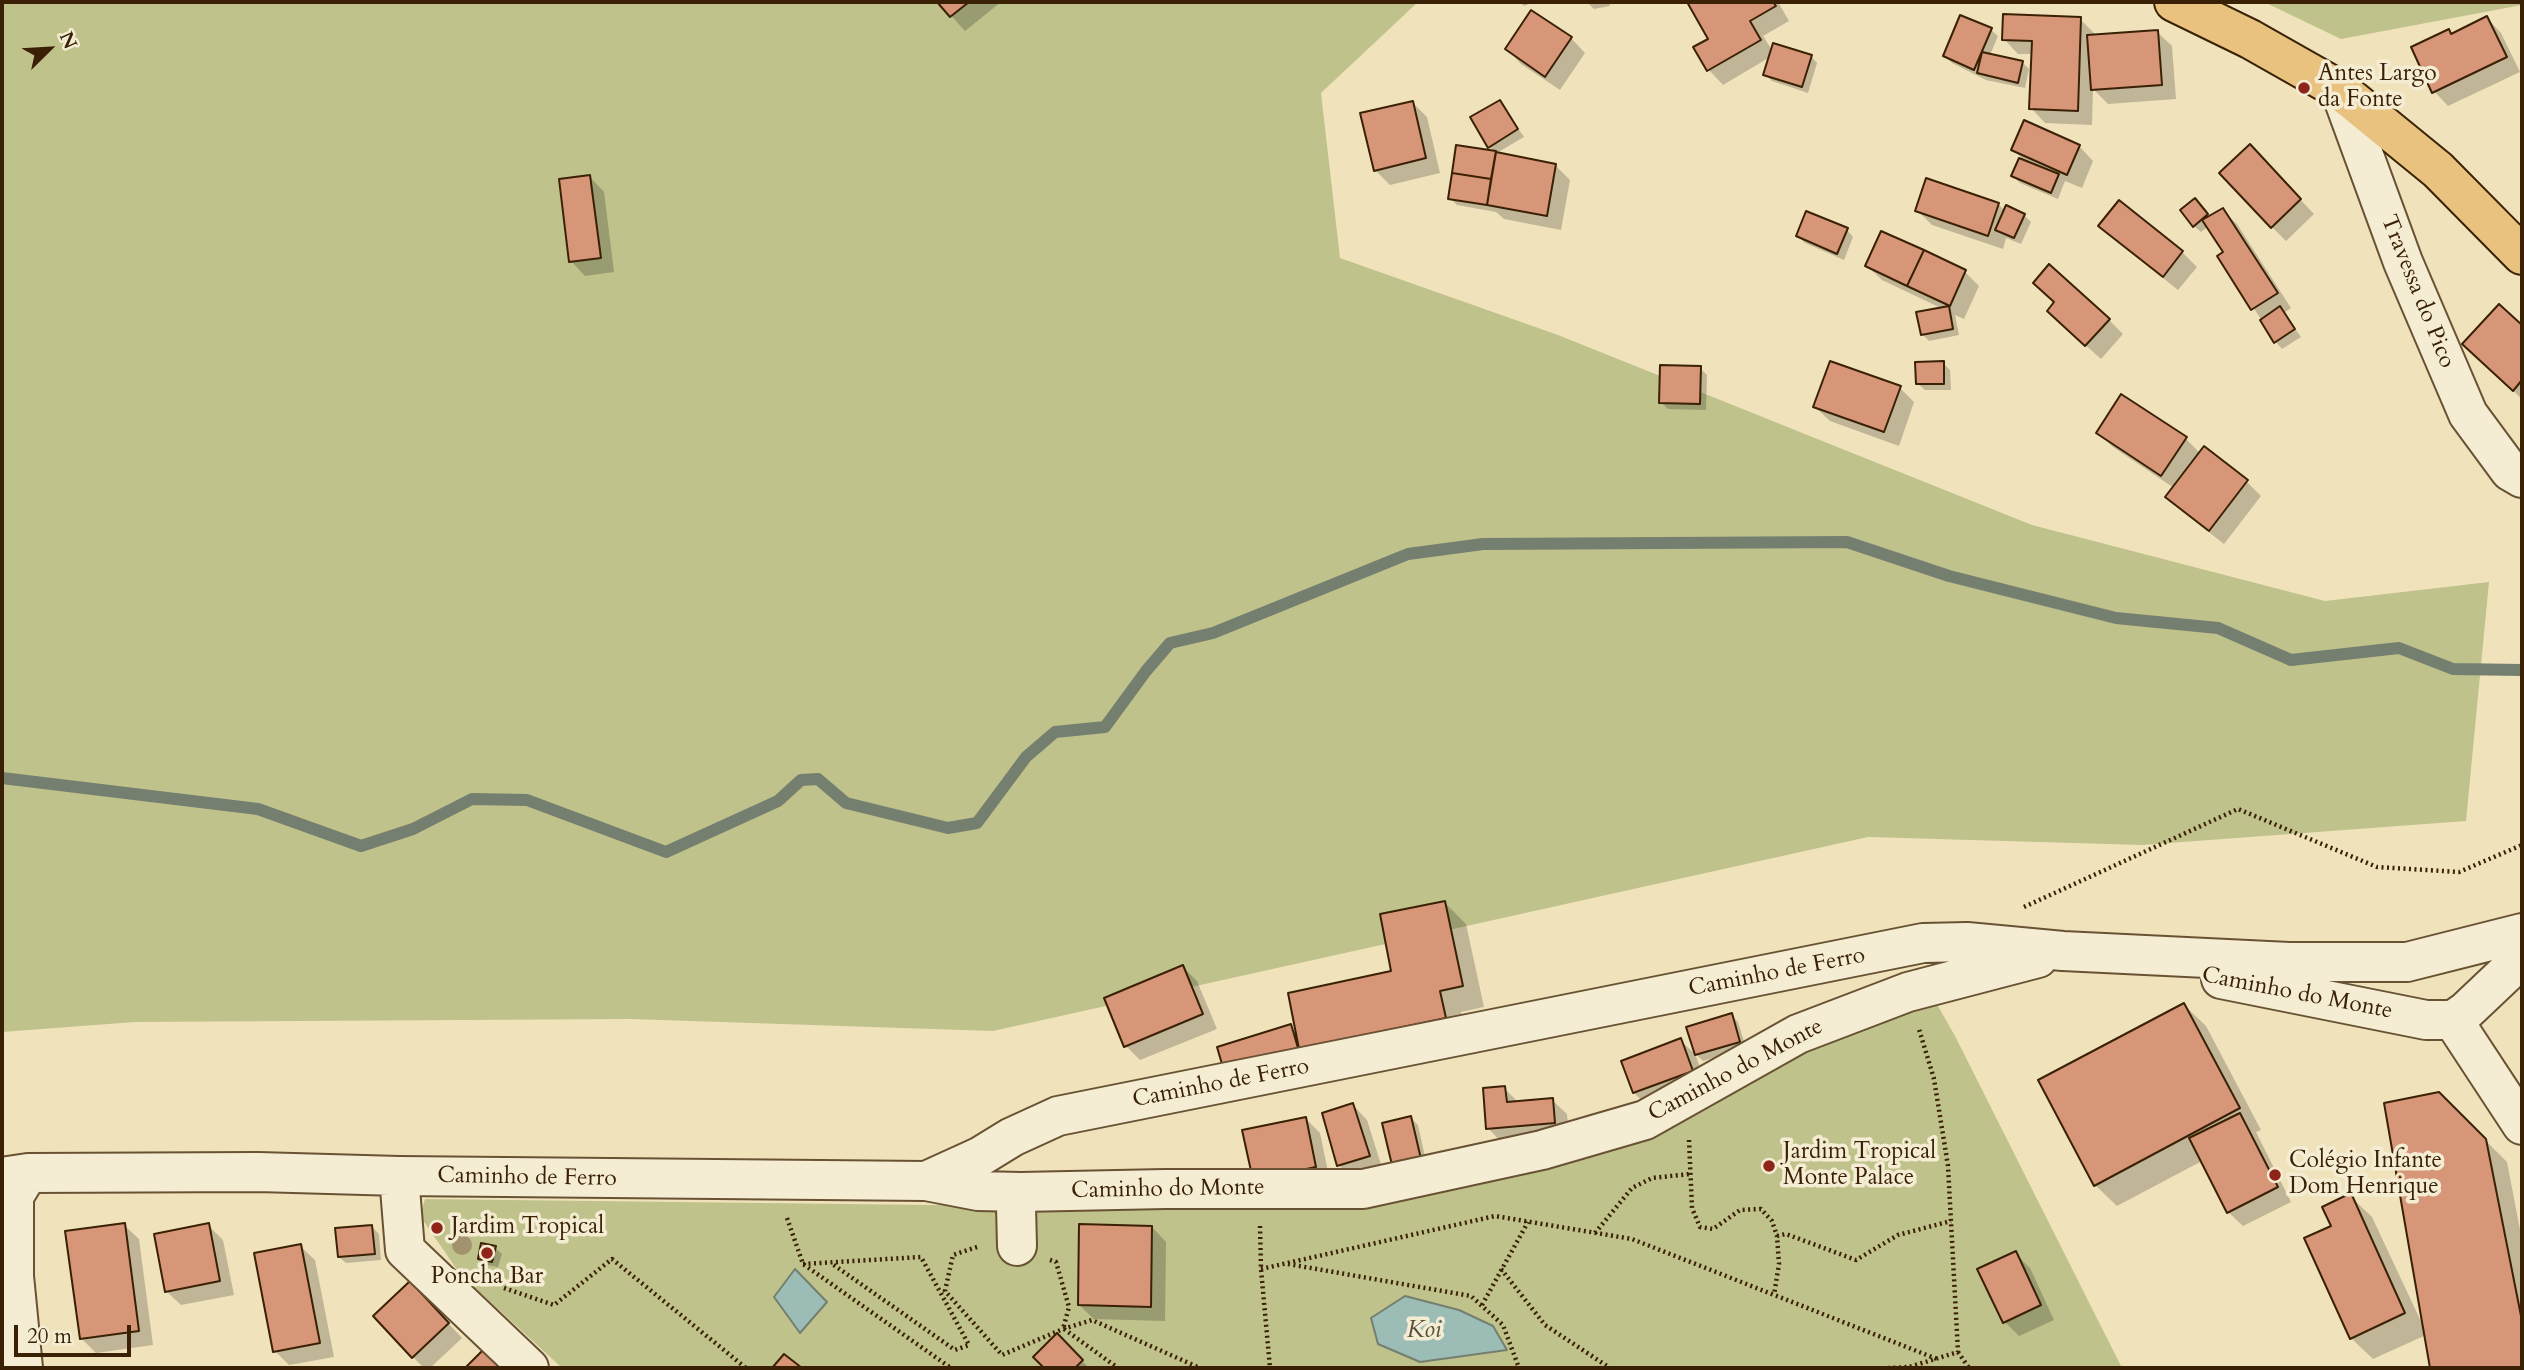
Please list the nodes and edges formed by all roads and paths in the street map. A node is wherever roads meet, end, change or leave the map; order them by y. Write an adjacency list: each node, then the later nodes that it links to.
1 (2174, 2): 2 (main road)
2 (2340, 90): 3 (main road); 4 (street, Travessa do Pico)
3 (2522, 254)
4 (2522, 478)
5 (2522, 845): 6 (path)
6 (2023, 908)
7 (2522, 933): 8 (street, Caminho de Ferro)
8 (2063, 951): 10 (street, Caminho do Monte); 11 (street, Caminho do Monte); 12 (street, Caminho de Ferro)
9 (2522, 958): 11 (street)
10 (1908, 992): 20 (street, Caminho do Monte); 23 (path)
11 (2453, 1020): 13 (street)
12 (1040, 1124): 15 (street, Caminho de Ferro); 20 (street)
13 (2522, 1125)
14 (1689, 1137): 16 (path)
15 (981, 1156): 19 (street, Caminho de Ferro); 20 (street)
16 (1690, 1174): 25 (path); 26 (path)
17 (15, 1175): 18 (street, Caminho de Ferro); 40 (street)
18 (399, 1177): 19 (street, Caminho de Ferro); 41 (street)
19 (926, 1181): 20 (street, Caminho do Monte)
20 (1034, 1192): 27 (street)
21 (785, 1211): 30 (path)
22 (1260, 1218): 32 (path)
23 (1951, 1221): 26 (path); 38 (path)
24 (1528, 1222): 25 (path); 31 (path); 33 (path)
25 (1595, 1233): 35 (path)
26 (1777, 1236): 35 (path)
27 (1017, 1246): 37 (path)
28 (953, 1255): 37 (path)
29 (831, 1263): 29 (path); 30 (path)
30 (803, 1264): 43 (path)
31 (1285, 1264): 32 (path); 36 (path)
32 (1261, 1269): 46 (path)
33 (1501, 1269): 36 (path); 48 (path)
34 (497, 1285): 42 (path)
35 (1774, 1295): 39 (path)
36 (1482, 1305): 47 (path)
37 (1063, 1329): 44 (path); 45 (path)
38 (1958, 1353): 39 (path); 50 (path)
39 (1937, 1359): 49 (path)
40 (23, 1368)
41 (530, 1368)
42 (746, 1368)
43 (951, 1368)
44 (1118, 1368)
45 (1200, 1368)
46 (1270, 1368)
47 (1520, 1368)
48 (1610, 1368)
49 (1888, 1368)
50 (1969, 1368)

